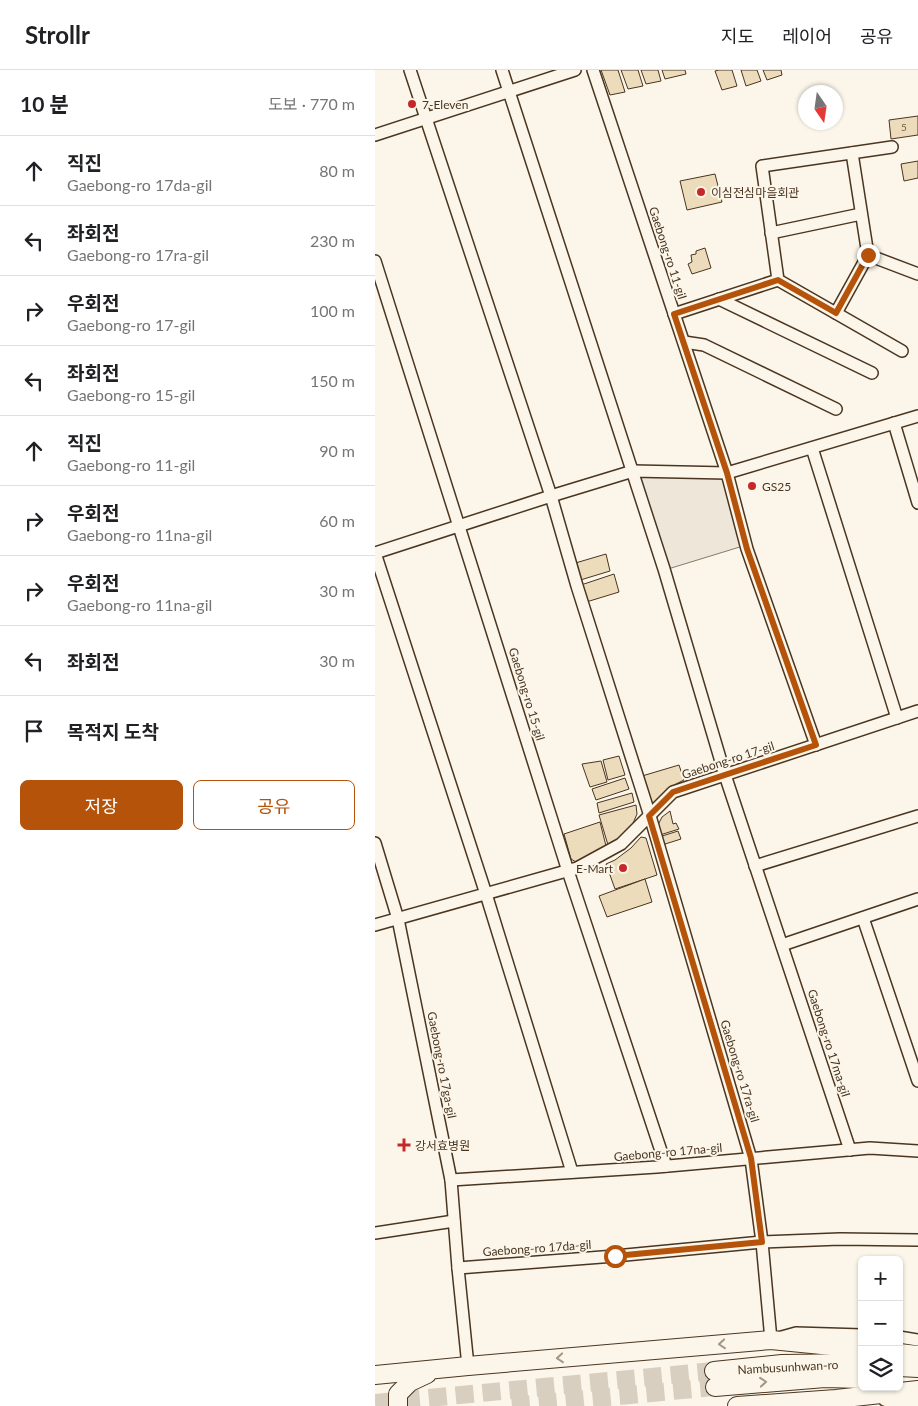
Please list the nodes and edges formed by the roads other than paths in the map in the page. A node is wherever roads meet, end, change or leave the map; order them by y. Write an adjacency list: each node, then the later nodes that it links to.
1 (410, 70): 6 (street)
2 (502, 70): 5 (street)
3 (575, 70): 5 (street)
4 (593, 70): 18 (street, Gaebong-ro 11-gil)
5 (509, 92): 6 (street); 26 (street)
6 (425, 118): 7 (street); 28 (street)
7 (375, 135)
8 (892, 147): 9 (street)
9 (852, 153): 10 (street); 11 (street)
10 (861, 214): 11 (street); 12 (street)
11 (771, 233): 15 (street)
12 (868, 255): 14 (street); 17 (street)
13 (375, 261): 30 (street)
14 (918, 274)
15 (778, 280): 16 (street); 17 (street)
16 (719, 300): 18 (street); 21 (street)
17 (836, 313): 20 (street)
18 (674, 314): 19 (street, Gaebong-ro 11-gil)
19 (684, 342): 22 (street); 27 (street, Gaebong-ro 11-gil)
20 (902, 350)
21 (872, 373)
22 (836, 409)
23 (918, 416): 24 (street)
24 (893, 423): 25 (street); 29 (street)
25 (812, 448): 27 (street); 33 (street)
26 (633, 471): 27 (street); 28 (street); 35 (street)
27 (727, 473): 34 (street)
28 (551, 496): 30 (street); 36 (street)
29 (918, 503)
30 (460, 526): 31 (street); 40 (street, Gaebong-ro 15-gil)
31 (375, 553): 41 (street)
32 (918, 711): 33 (street, Gaebong-ro 17-gil)
33 (897, 718): 34 (street, Gaebong-ro 17-gil)
34 (816, 745): 35 (street, Gaebong-ro 17-gil)
35 (725, 775): 36 (street, Gaebong-ro 17-gil); 39 (street, Gaebong-ro 17ma-gil)
36 (649, 816): 40 (street, Gaebong-ro 17-gil); 50 (street, Gaebong-ro 17ra-gil)
37 (918, 816): 39 (street)
38 (375, 843): 44 (street)
39 (755, 866): 46 (street, Gaebong-ro 17ma-gil)
40 (568, 871): 41 (street, Gaebong-ro 17-gil); 51 (street)
41 (485, 894): 44 (street, Gaebong-ro 17-gil); 52 (street)
42 (918, 899): 43 (street)
43 (863, 918): 46 (street); 47 (street)
44 (398, 919): 45 (street, Gaebong-ro 17-gil); 53 (street, Gaebong-ro 17ga-gil)
45 (375, 925)
46 (782, 945): 48 (street, Gaebong-ro 17ma-gil)
47 (918, 1080)
48 (850, 1150): 49 (street, Gaebong-ro 17na-gil); 50 (street, Gaebong-ro 17na-gil)
49 (918, 1151)
50 (751, 1158): 51 (street, Gaebong-ro 17na-gil); 57 (street, Gaebong-ro 17ra-gil)
51 (666, 1166): 52 (street, Gaebong-ro 17na-gil)
52 (572, 1172): 53 (street, Gaebong-ro 17na-gil)
53 (451, 1180): 54 (street, Gaebong-ro 17ga-gil)
54 (454, 1221): 55 (street); 58 (street, Gaebong-ro 17ga-gil)
55 (375, 1233)
56 (918, 1240): 57 (street, Gaebong-ro 17da-gil)
57 (762, 1242): 58 (street, Gaebong-ro 17da-gil); 61 (street, Gaebong-ro 17ra-gil)
58 (457, 1268): 67 (street, Gaebong-ro 17ga-gil)
59 (858, 1335): 61 (street)
60 (903, 1338): 62 (street)
61 (771, 1340): 63 (main road); 67 (main road, one-way to 67)
62 (918, 1340)
63 (858, 1349)
64 (903, 1353): 65 (main road)
65 (918, 1355)
66 (858, 1364): 72 (main road, Nambusunhwan-ro, one-way to 72)
67 (468, 1366): 70 (main road)
68 (903, 1367): 69 (main road)
69 (918, 1368)
70 (436, 1369): 71 (main road); 78 (main road)
71 (375, 1375)
72 (858, 1378)
73 (903, 1382): 74 (main road)
74 (918, 1384)
75 (918, 1390): 76 (main road)
76 (836, 1398): 77 (main road); 79 (main road)
77 (918, 1403)
78 (398, 1406)
79 (737, 1406)

